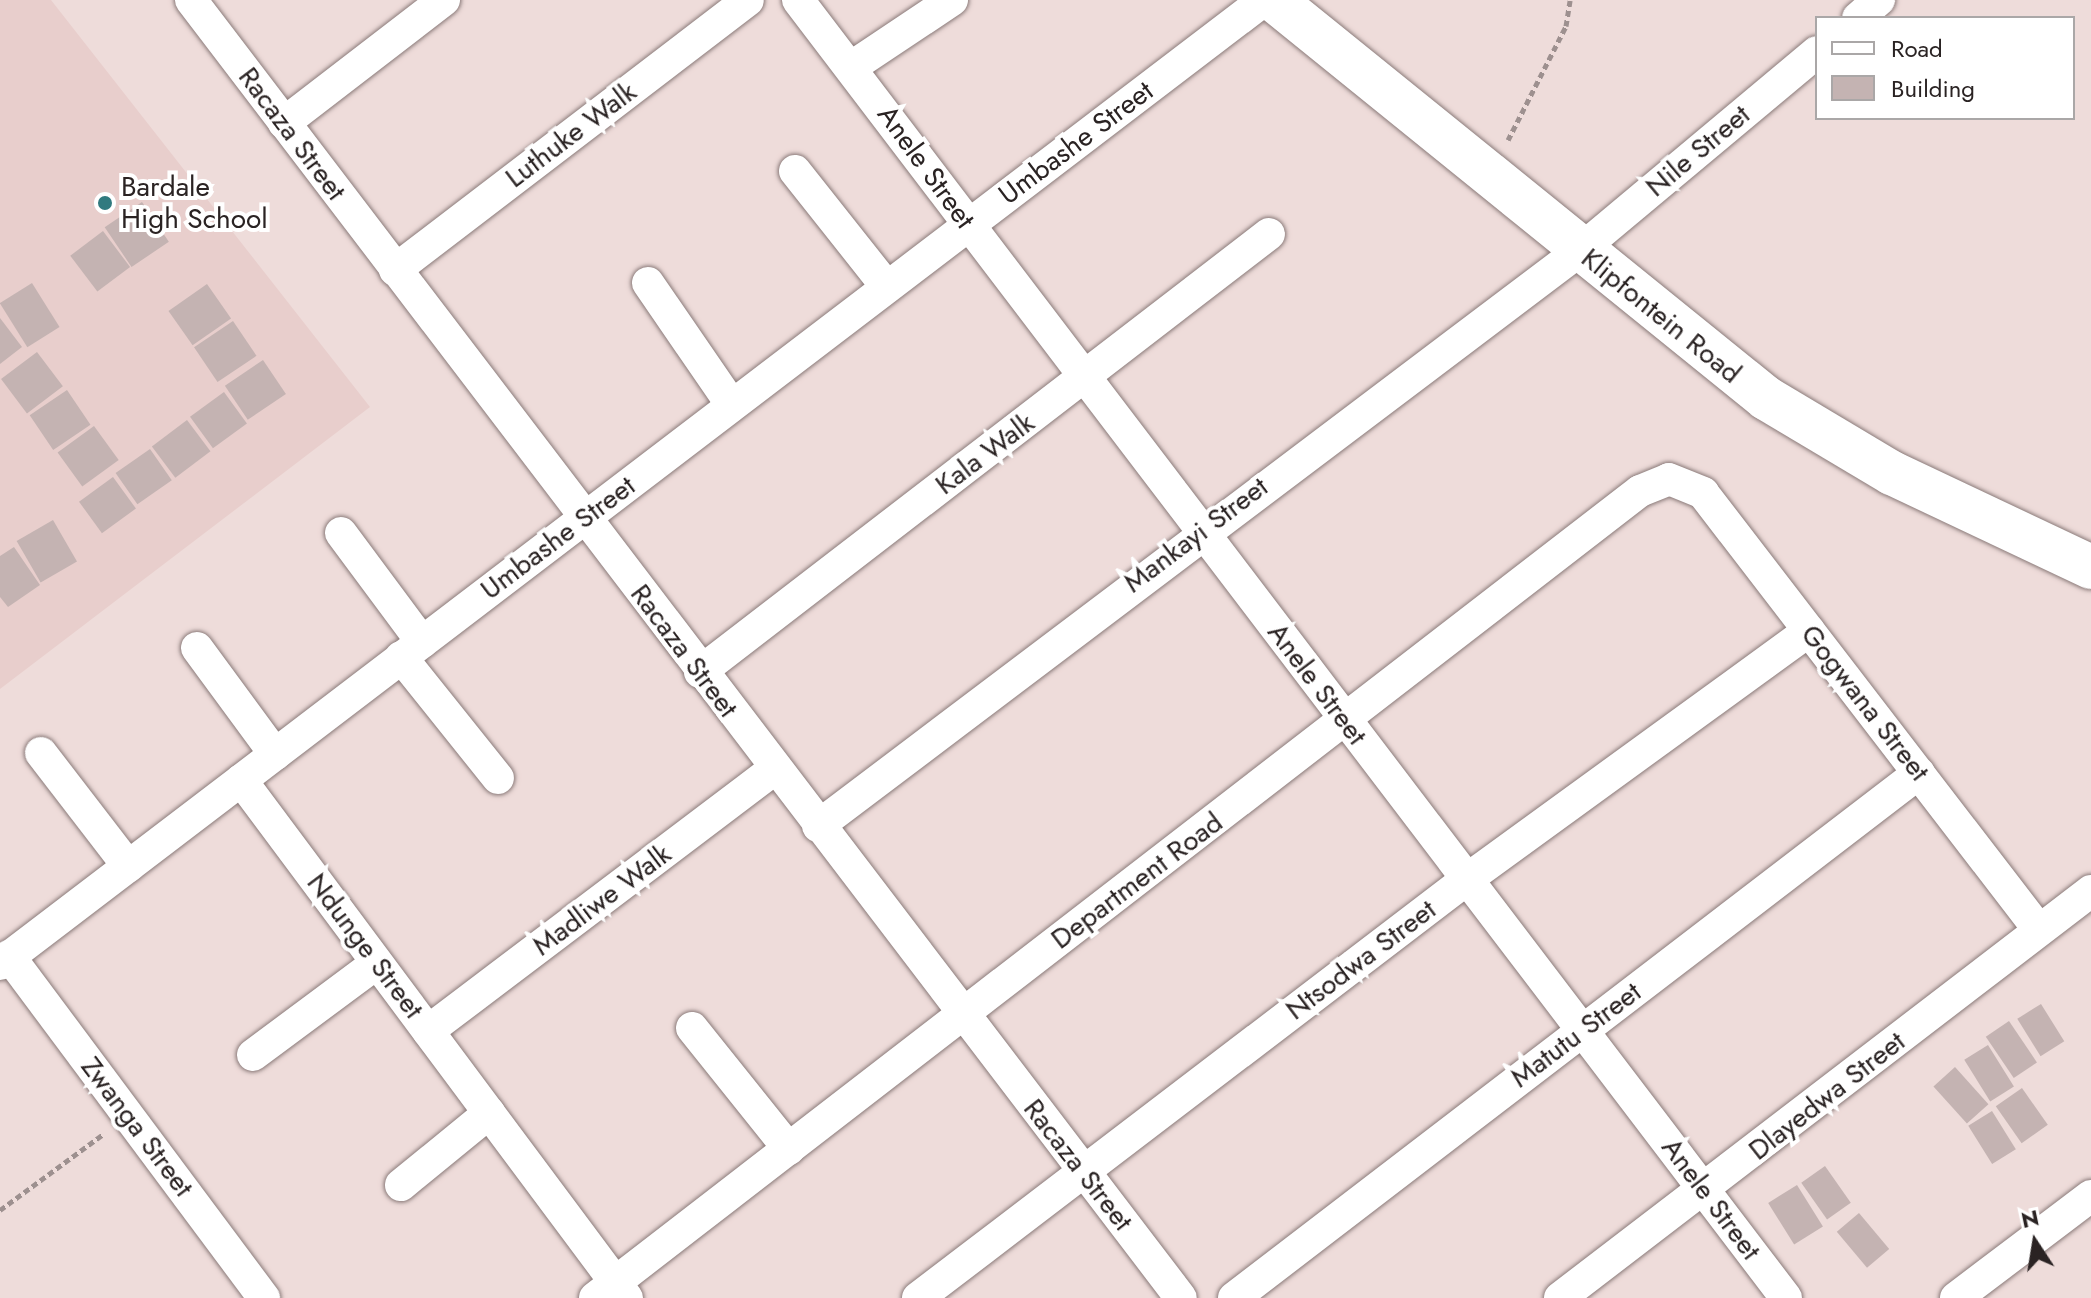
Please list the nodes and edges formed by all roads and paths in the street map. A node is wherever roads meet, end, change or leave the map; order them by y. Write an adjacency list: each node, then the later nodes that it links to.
1 (191, 0): 13 (street, Racaza Street)
2 (444, 0): 13 (street)
3 (748, 0): 19 (street, Luthuke Walk)
4 (798, 0): 12 (street, Anele Street)
5 (952, 0): 12 (street)
6 (1264, 0): 16 (street, Umbashe Street)
7 (1274, 0): 15 (street, Klipfontein Road)
8 (1570, 0): 15 (path)
9 (1879, 0): 10 (street)
10 (1860, 16)
11 (1815, 54): 18 (street, Nile Street)
12 (853, 66): 16 (street, Anele Street)
13 (284, 123): 19 (street, Racaza Street)
14 (795, 171): 21 (street)
15 (1490, 177): 18 (street, Klipfontein Road)
16 (968, 225): 21 (street, Umbashe Street); 22 (street, Anele Street)
17 (1269, 234): 22 (street, Kala Walk)
18 (1579, 251): 26 (street, Mankayi Street); 28 (street, Klipfontein Road)
19 (395, 270): 25 (street, Racaza Street)
20 (648, 283): 23 (street)
21 (887, 287): 23 (street, Umbashe Street)
22 (1084, 378): 26 (street, Anele Street); 32 (street, Kala Walk)
23 (732, 405): 25 (street, Umbashe Street)
24 (1684, 485): 29 (street, Gogwana Street); 33 (street, Department Road)
25 (583, 519): 31 (street, Umbashe Street); 32 (street, Racaza Street)
26 (1200, 530): 33 (street, Anele Street); 40 (street, Mankayi Street)
27 (341, 533): 31 (street)
28 (2091, 567)
29 (1809, 631): 37 (street, Gogwana Street); 42 (street, Ntsodwa Street)
30 (197, 648): 35 (street)
31 (412, 649): 35 (street, Umbashe Street); 38 (street)
32 (700, 672): 36 (street, Racaza Street)
33 (1346, 722): 42 (street, Anele Street); 47 (street, Department Road)
34 (41, 753): 41 (street)
35 (275, 754): 39 (street, Umbashe Street)
36 (775, 769): 40 (street, Racaza Street); 50 (street, Madliwe Walk)
37 (1919, 773): 44 (street, Gogwana Street); 49 (street, Matutu Street)
38 (498, 778)
39 (241, 780): 41 (street, Umbashe Street); 46 (street, Ndunge Street)
40 (818, 826): 47 (street, Racaza Street)
41 (128, 866): 45 (street, Umbashe Street)
42 (1466, 880): 49 (street, Anele Street); 55 (street, Ntsodwa Street)
43 (2091, 891): 44 (street, Dlayedwa Street)
44 (2039, 930): 57 (street, Dlayedwa Street)
45 (5, 960): 53 (street, Zwanga Street)
46 (377, 963): 50 (street, Ndunge Street); 51 (street)
47 (963, 1015): 54 (street, Department Road); 55 (street, Racaza Street)
48 (692, 1028): 54 (street)
49 (1581, 1030): 57 (street, Anele Street); 64 (street, Matutu Street)
50 (428, 1031): 52 (street, Ndunge Street)
51 (253, 1055)
52 (489, 1113): 56 (street); 60 (street, Ndunge Street)
53 (128, 1116): 59 (path); 61 (street, Zwanga Street)
54 (789, 1149): 60 (street, Department Road)
55 (1083, 1171): 62 (street, Ntsodwa Street); 63 (street, Racaza Street)
56 (401, 1185)
57 (1706, 1191): 65 (street, Dlayedwa Street); 66 (street, Anele Street)
58 (2091, 1196): 67 (street)
59 (0, 1210)
60 (612, 1293)
61 (264, 1298)
62 (918, 1298)
63 (1181, 1298)
64 (1234, 1298)
65 (1560, 1298)
66 (1786, 1298)
67 (1956, 1298)

